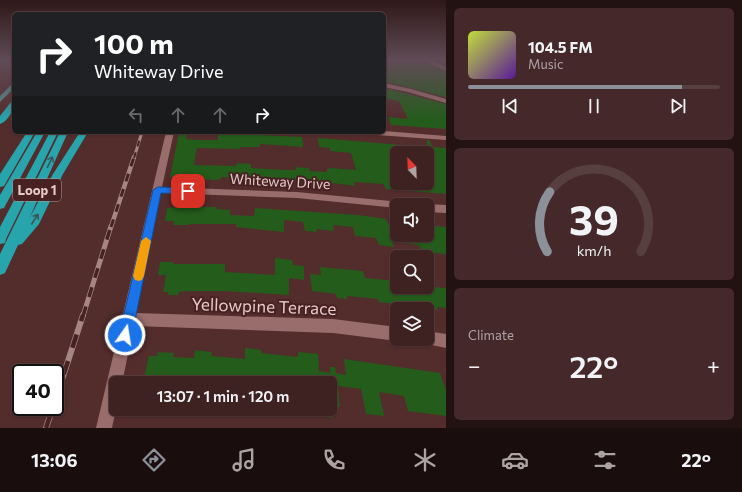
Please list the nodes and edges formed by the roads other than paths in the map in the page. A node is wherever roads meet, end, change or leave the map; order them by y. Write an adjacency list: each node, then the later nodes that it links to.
1 (386, 85): 4 (street)
2 (12, 86): 3 (main road)
3 (0, 100)
4 (446, 100)
5 (12, 106): 6 (highway)
6 (0, 121)
7 (30, 134): 15 (highway, Loop 1)
8 (40, 134): 18 (highway)
9 (53, 134): 21 (highway)
10 (63, 134): 21 (highway, Loop 1, one-way to 10)
11 (83, 134): 21 (highway, one-way to 11)
12 (170, 134): 16 (street)
13 (386, 134): 14 (street)
14 (446, 138)
15 (0, 184)
16 (158, 190): 17 (street, Whiteway Drive); 23 (street)
17 (390, 204)
18 (0, 205)
19 (434, 209): 20 (street)
20 (446, 210)
21 (5, 244): 22 (highway, Loop 1)
22 (0, 269)
23 (129, 319): 24 (street, Yellowpine Terrace); 27 (street)
24 (390, 333)
25 (434, 339): 26 (street)
26 (446, 341)
27 (104, 428)

